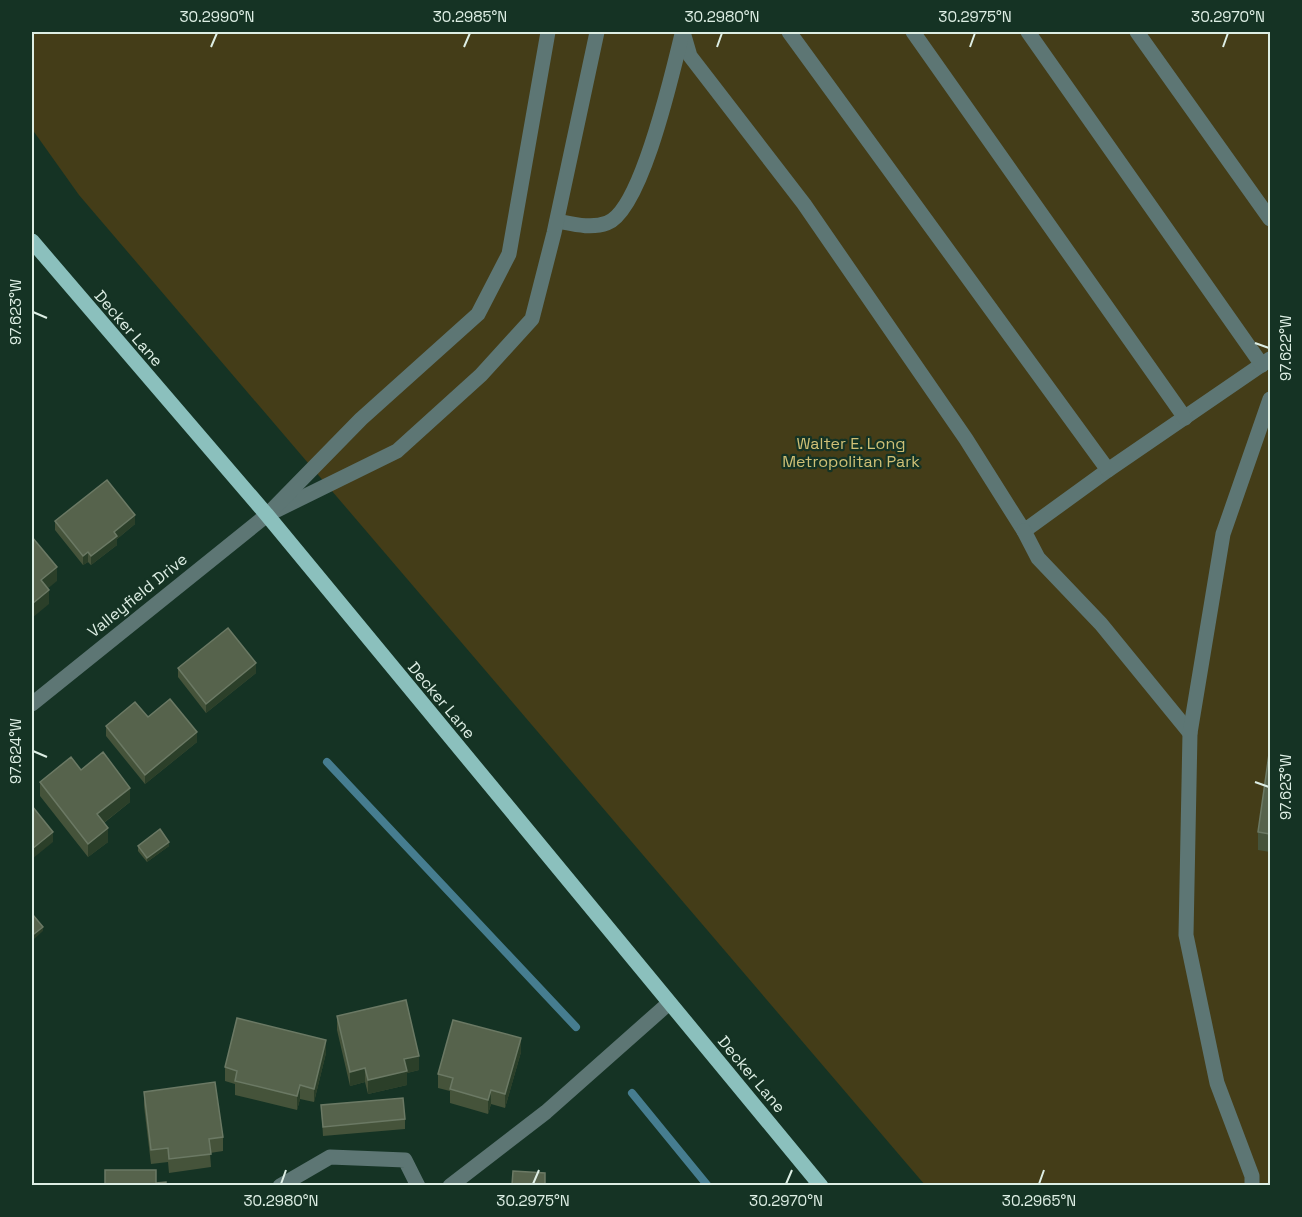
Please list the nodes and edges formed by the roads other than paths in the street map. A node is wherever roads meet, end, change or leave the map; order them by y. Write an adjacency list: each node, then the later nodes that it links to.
1 (548, 32): 15 (street)
2 (597, 32): 9 (street)
3 (683, 32): 9 (street); 16 (street)
4 (789, 32): 14 (street)
5 (913, 32): 13 (street)
6 (1028, 32): 11 (street)
7 (1137, 32): 8 (street)
8 (1270, 219)
9 (557, 221): 15 (street)
10 (32, 241): 15 (main road, Decker Lane)
11 (1266, 362): 13 (street)
12 (1270, 399): 18 (street)
13 (1185, 418): 14 (street)
14 (1108, 471): 16 (street)
15 (267, 515): 17 (street, Valleyfield Drive); 19 (main road, Decker Lane)
16 (1024, 531): 18 (street)
17 (32, 704)
18 (1190, 733): 24 (street)
19 (669, 1004): 22 (street); 23 (main road, Decker Lane)
20 (280, 1185): 21 (street)
21 (418, 1185)
22 (450, 1185)
23 (821, 1185)
24 (1252, 1185)

